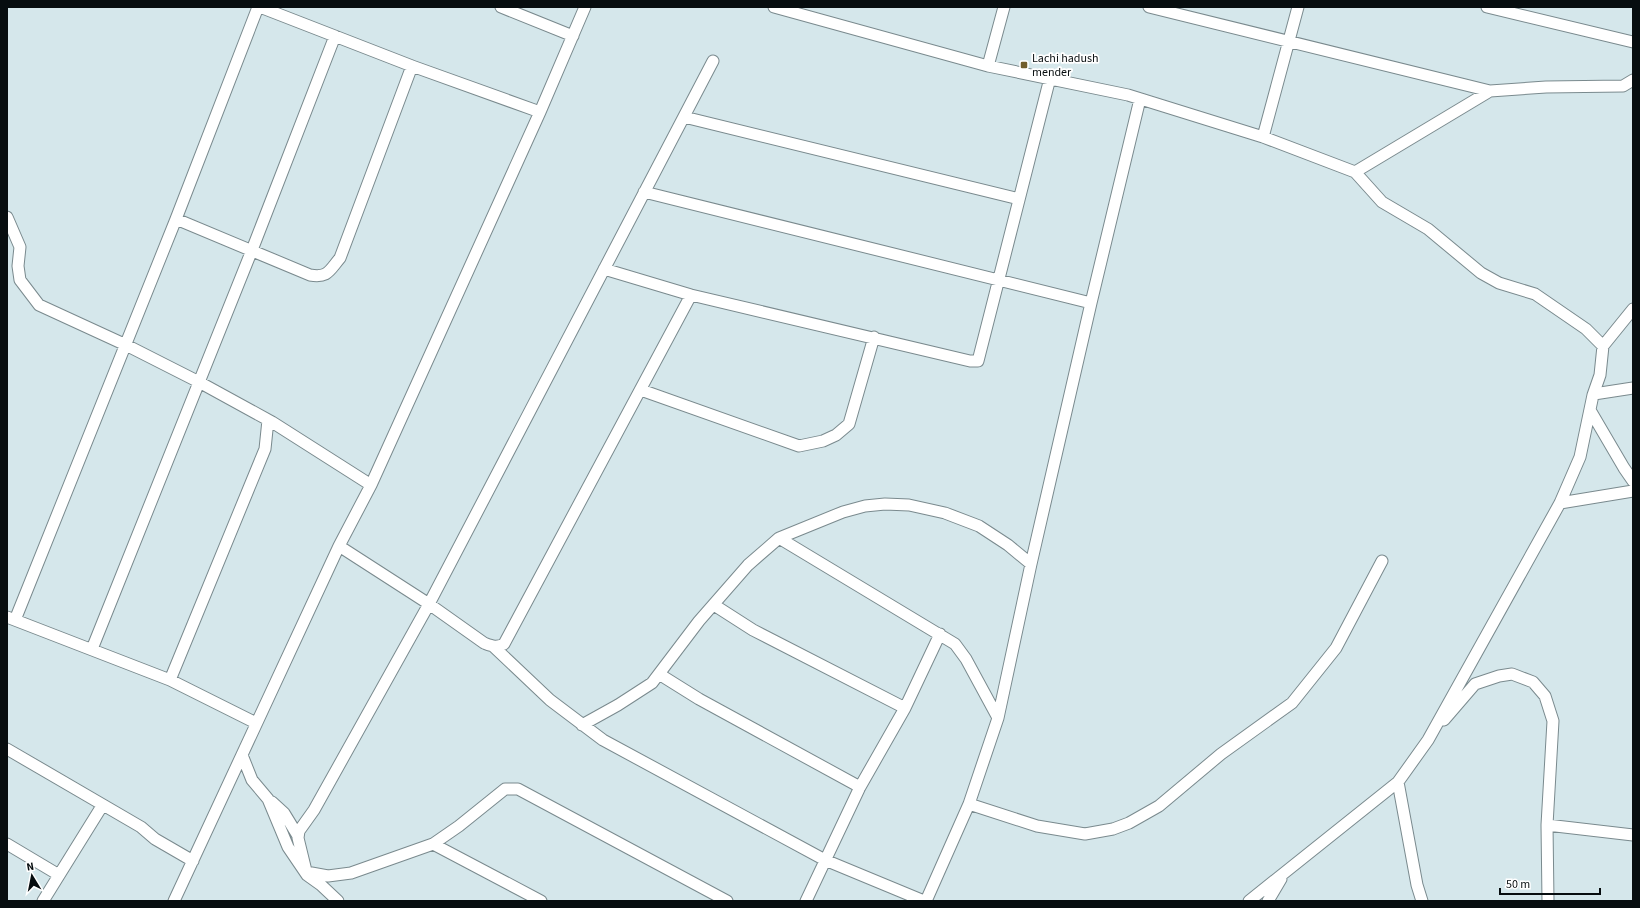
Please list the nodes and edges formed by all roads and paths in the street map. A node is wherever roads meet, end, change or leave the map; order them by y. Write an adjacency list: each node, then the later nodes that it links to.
1 (259, 7): 9 (street); 27 (street)
2 (501, 7): 10 (street)
3 (585, 7): 10 (street)
4 (774, 7): 15 (street)
5 (1004, 7): 15 (street)
6 (1149, 7): 11 (street)
7 (1298, 7): 11 (street)
8 (1487, 7): 12 (street)
9 (335, 36): 14 (street); 28 (street)
10 (573, 36): 20 (street)
11 (1289, 42): 18 (street); 22 (street)
12 (1633, 42)
13 (713, 61): 21 (street)
14 (412, 66): 20 (street); 28 (street)
15 (988, 66): 16 (street)
16 (1050, 78): 19 (street); 25 (street)
17 (1633, 80): 18 (street)
18 (1490, 91): 23 (street)
19 (1140, 99): 22 (street); 32 (street)
20 (540, 112): 44 (street)
21 (684, 117): 24 (street); 25 (street)
22 (1263, 137): 23 (street)
23 (1355, 172): 36 (street)
24 (644, 192): 29 (street); 30 (street)
25 (1019, 199): 30 (street)
26 (7, 217): 35 (street)
27 (176, 219): 28 (street); 35 (street)
28 (252, 250): 37 (street)
29 (604, 269): 31 (street); 51 (street)
30 (1000, 279): 32 (street); 34 (street)
31 (691, 295): 34 (street); 39 (street)
32 (1091, 303): 50 (street)
33 (1633, 309): 36 (street)
34 (874, 337): 39 (street)
35 (126, 345): 37 (street); 53 (street)
36 (1603, 346): 40 (street)
37 (199, 382): 42 (street); 56 (street)
38 (1633, 388): 40 (street)
39 (641, 390): 55 (street)
40 (1594, 394): 41 (street)
41 (1590, 410): 43 (street); 46 (street)
42 (268, 420): 44 (street); 58 (street)
43 (1633, 480)
44 (371, 485): 48 (street)
45 (1633, 491): 46 (street)
46 (1560, 503): 63 (street)
47 (779, 538): 50 (street); 52 (street); 54 (street)
48 (339, 546): 51 (street); 61 (street)
49 (1382, 561): 69 (street)
50 (1031, 564): 60 (street)
51 (429, 604): 55 (street); 73 (street)
52 (714, 605): 57 (street); 59 (street)
53 (11, 619): 56 (street)
54 (940, 634): 59 (street); 60 (street)
55 (494, 647): 62 (street)
56 (92, 649): 58 (street)
57 (659, 674): 62 (street); 67 (street)
58 (170, 680): 61 (street)
59 (905, 708): 67 (street)
60 (998, 718): 69 (street)
61 (256, 723): 65 (street)
62 (582, 725): 76 (street)
63 (1428, 740): 66 (street); 71 (street)
64 (7, 749): 70 (street)
65 (242, 755): 68 (street); 77 (street)
66 (1398, 782): 79 (street); 90 (street)
67 (860, 787): 76 (street)
68 (268, 799): 73 (street); 78 (street)
69 (969, 804): 87 (street)
70 (102, 806): 77 (street); 80 (street)
71 (1547, 825): 72 (street); 91 (street)
72 (1633, 835)
73 (298, 836): 78 (street)
74 (7, 844): 80 (street)
75 (433, 844): 78 (street); 84 (street); 85 (street)
76 (825, 860): 86 (street); 87 (street)
77 (193, 861): 83 (street)
78 (306, 874): 81 (street)
79 (1283, 874): 88 (street); 89 (street)
80 (59, 875): 82 (street)
81 (332, 898)
82 (43, 901)
83 (174, 901)
84 (541, 901)
85 (726, 901)
86 (806, 901)
87 (925, 901)
88 (1249, 901)
89 (1268, 901)
90 (1422, 901)
91 (1548, 901)

